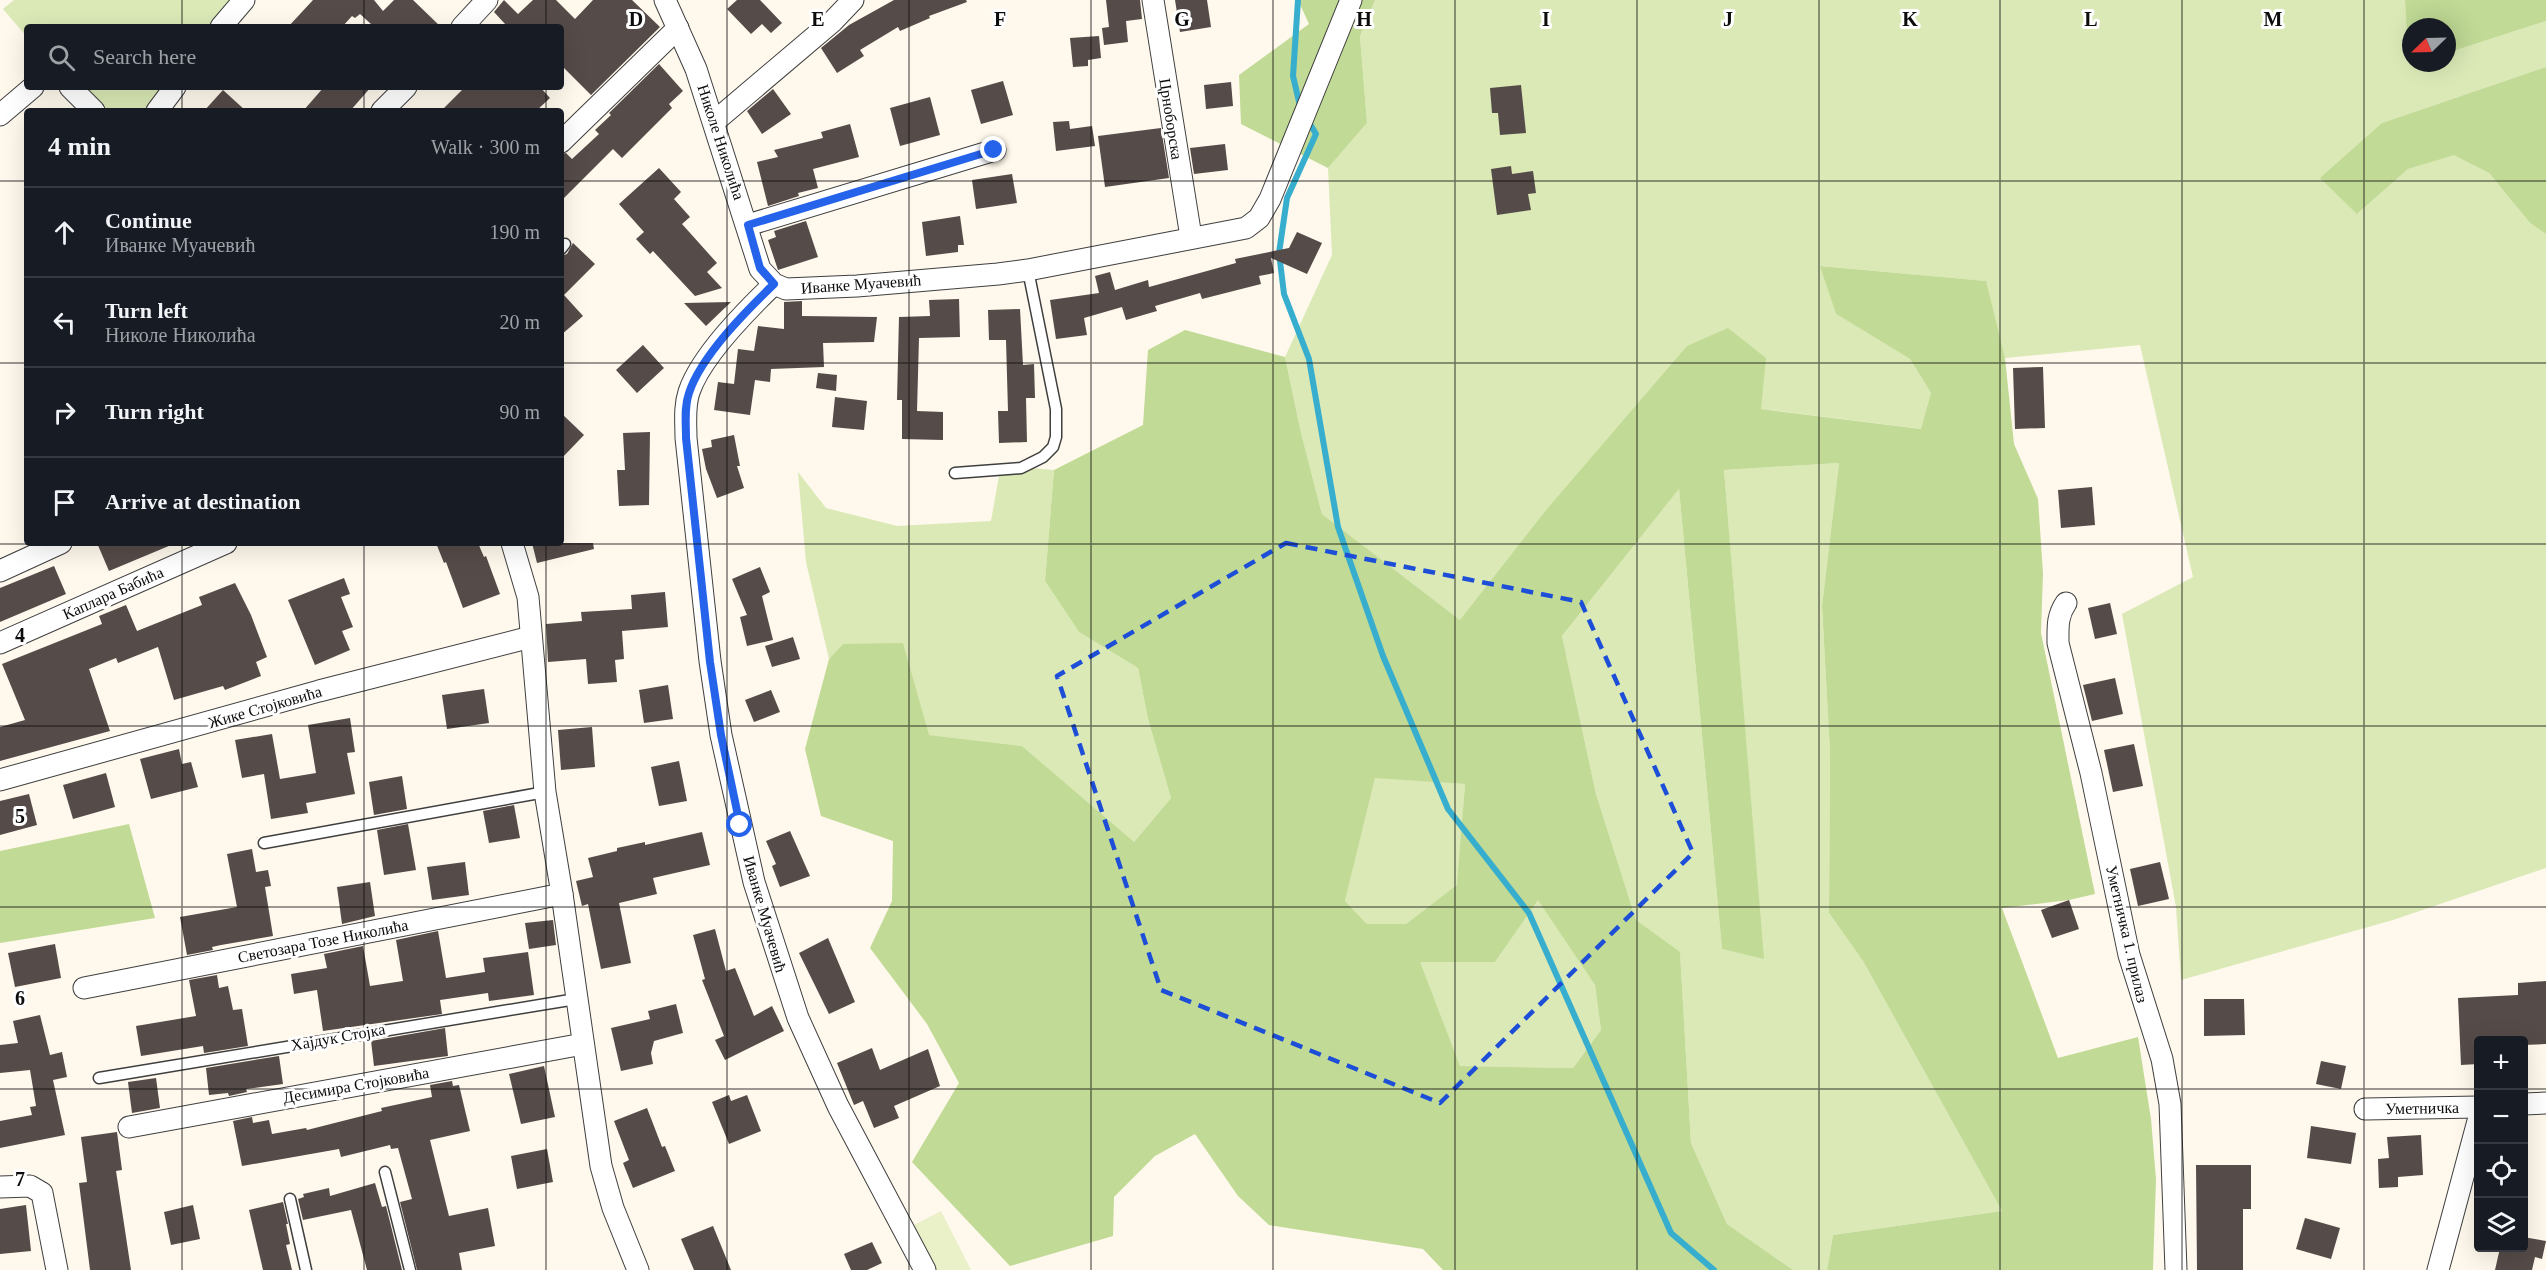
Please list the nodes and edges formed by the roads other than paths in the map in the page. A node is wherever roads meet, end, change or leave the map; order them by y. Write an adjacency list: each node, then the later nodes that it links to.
1 (244, 0): 7 (street)
2 (487, 0): 8 (street)
3 (665, 0): 9 (street, Николе Николића)
4 (853, 0): 18 (street)
5 (1153, 0): 22 (street, Црноборска)
6 (1351, 0): 22 (street, Иванке Муачевић)
7 (224, 24)
8 (465, 24)
9 (678, 28): 18 (street, Николе Николића); 19 (street)
10 (29, 90): 17 (street)
11 (73, 90): 14 (street)
12 (173, 90): 15 (street)
13 (403, 90): 16 (street)
14 (91, 108)
15 (159, 108)
16 (385, 108)
17 (0, 115)
18 (714, 122): 21 (street, Николе Николића)
19 (564, 139)
20 (994, 150): 21 (street)
21 (748, 225): 24 (street, Николе Николића)
22 (1191, 237): 23 (street, Иванке Муачевић)
23 (1029, 270): 24 (street, Иванке Муачевић); 25 (lane)
24 (774, 284): 54 (street, Иванке Муачевић)
25 (955, 473)
26 (54, 546): 29 (street)
27 (219, 546): 32 (street, Каплара Бабића)
28 (514, 546): 31 (street)
29 (0, 571)
30 (2066, 603): 55 (street, Уметничка 1. прилаз)
31 (531, 637): 33 (street, Жике Стојковића); 34 (street)
32 (0, 643)
33 (0, 780)
34 (545, 792): 35 (lane); 36 (street)
35 (264, 843)
36 (562, 894): 37 (street, Светозара Тозе Николића); 38 (street)
37 (84, 988)
38 (576, 999): 39 (street); 40 (lane, Хајдук Стојка)
39 (583, 1044): 45 (street, Десимира Стојковића); 53 (street)
40 (99, 1078)
41 (2546, 1103): 42 (street)
42 (2528, 1104)
43 (2474, 1107): 44 (street, Уметничка)
44 (2365, 1108)
45 (129, 1127)
46 (2474, 1136): 56 (street, Уметничка)
47 (385, 1172): 52 (lane)
48 (0, 1187): 50 (street)
49 (290, 1200): 51 (lane)
50 (57, 1270)
51 (306, 1270)
52 (410, 1270)
53 (638, 1270)
54 (925, 1270)
55 (2176, 1270)
56 (2438, 1270)

